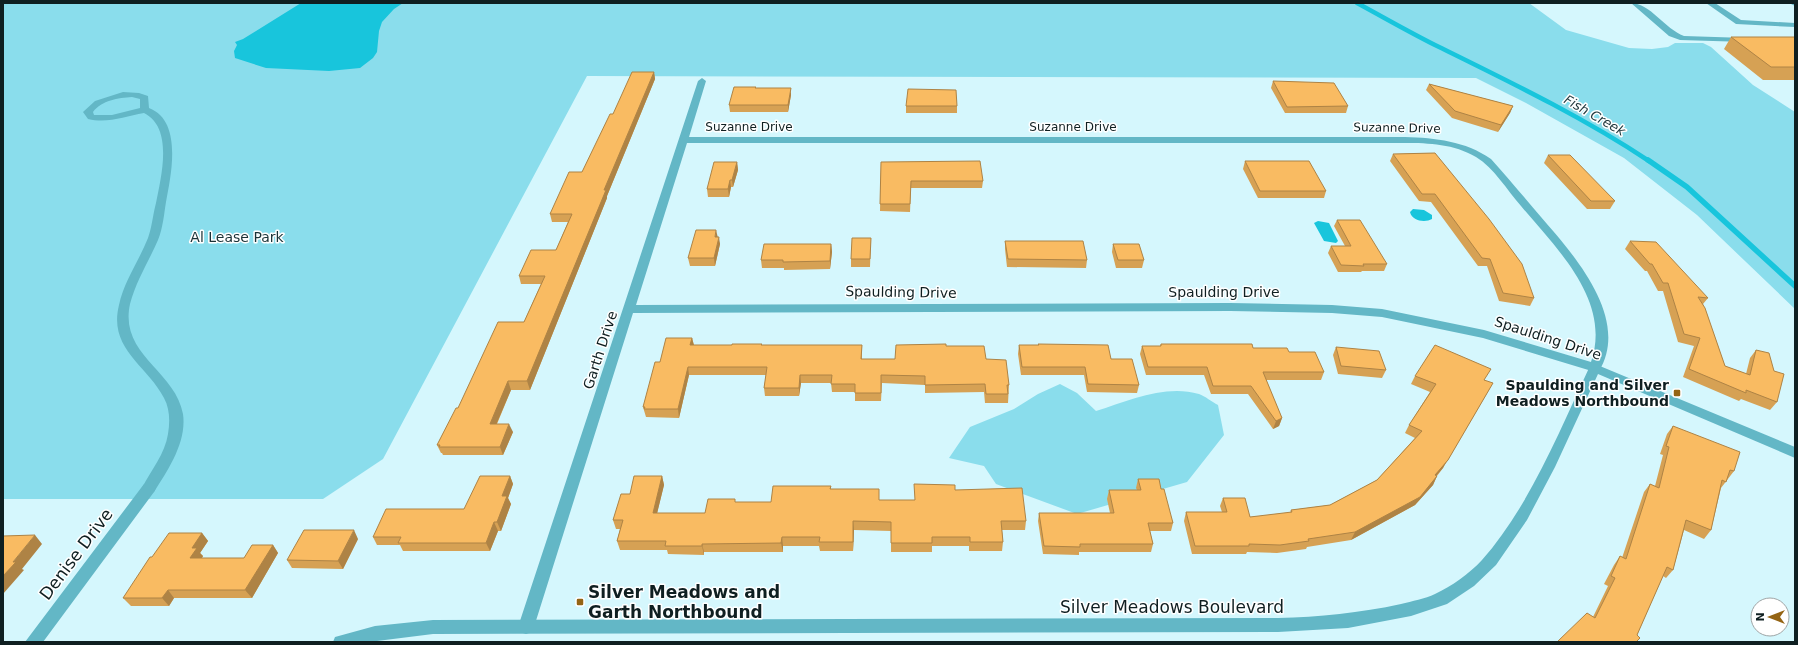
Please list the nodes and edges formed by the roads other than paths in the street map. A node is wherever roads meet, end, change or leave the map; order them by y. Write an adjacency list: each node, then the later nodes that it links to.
1 (1635, 3): 4 (street)
2 (1710, 3): 3 (street)
3 (1795, 25)
4 (1755, 41)
5 (702, 81): 7 (street, Garth Drive)
6 (144, 110): 6 (street); 13 (street, Denise Drive)
7 (684, 140): 8 (street, Suzanne Drive); 9 (street, Garth Drive)
8 (1460, 146): 10 (street, Silver Meadows Boulevard)
9 (629, 308): 10 (street, Spaulding Drive); 12 (street, Garth Drive)
10 (1595, 368): 11 (street, Spaulding Drive); 12 (street, Silver Meadows Boulevard)
11 (1795, 453)
12 (526, 627): 14 (street, Silver Meadows Boulevard)
13 (33, 642)
14 (341, 642)

